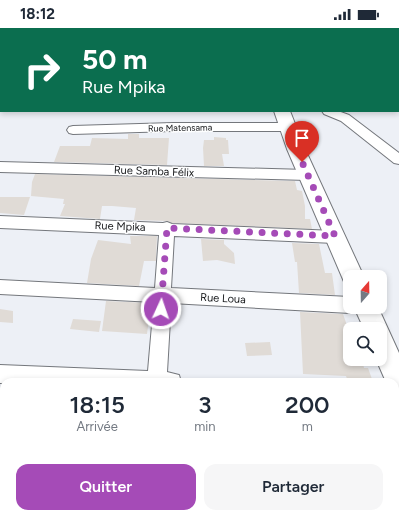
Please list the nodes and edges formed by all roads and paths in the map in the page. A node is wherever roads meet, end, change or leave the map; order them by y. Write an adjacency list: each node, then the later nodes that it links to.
1 (330, 112): 4 (street)
2 (285, 119): 3 (street, Rue Matensama); 6 (street)
3 (73, 130)
4 (399, 160)
5 (0, 167): 6 (street, Rue Samba Félix)
6 (307, 175): 9 (street)
7 (0, 222): 8 (street, Rue Mpika)
8 (167, 228): 9 (street, Rue Mpika); 12 (street)
9 (335, 236): 10 (street)
10 (350, 270)
11 (0, 287): 12 (street, Rue Loua)
12 (162, 295): 13 (street, Rue Loua); 17 (street)
13 (343, 305)
14 (387, 355): 18 (street)
15 (0, 374): 16 (street)
16 (81, 378)
17 (162, 378)
18 (397, 378)

